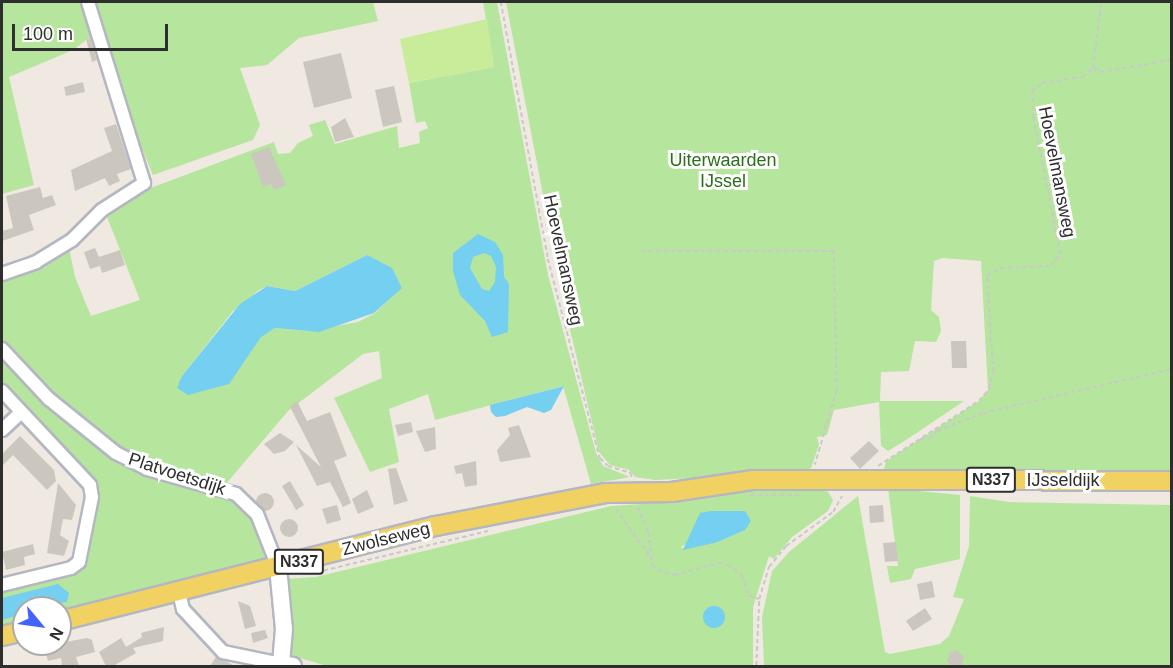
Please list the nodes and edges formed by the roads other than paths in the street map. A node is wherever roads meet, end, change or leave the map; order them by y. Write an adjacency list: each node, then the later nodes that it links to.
1 (88, 2): 2 (street)
2 (2, 274)
3 (2, 349): 9 (street, Platvoetsdijk)
4 (2, 391): 5 (street)
5 (21, 412): 6 (street); 10 (street)
6 (2, 430)
7 (810, 480): 8 (main road, IJsseldijk / N337); 9 (main road, Zwolseweg / N337)
8 (1172, 481)
9 (278, 567): 11 (main road, Zwolseweg / N337); 14 (street)
10 (2, 585)
11 (179, 592): 12 (main road, Zwolseweg / N337); 13 (street)
12 (72, 618)
13 (230, 654): 14 (street); 15 (street)
14 (287, 665)
15 (244, 666)

